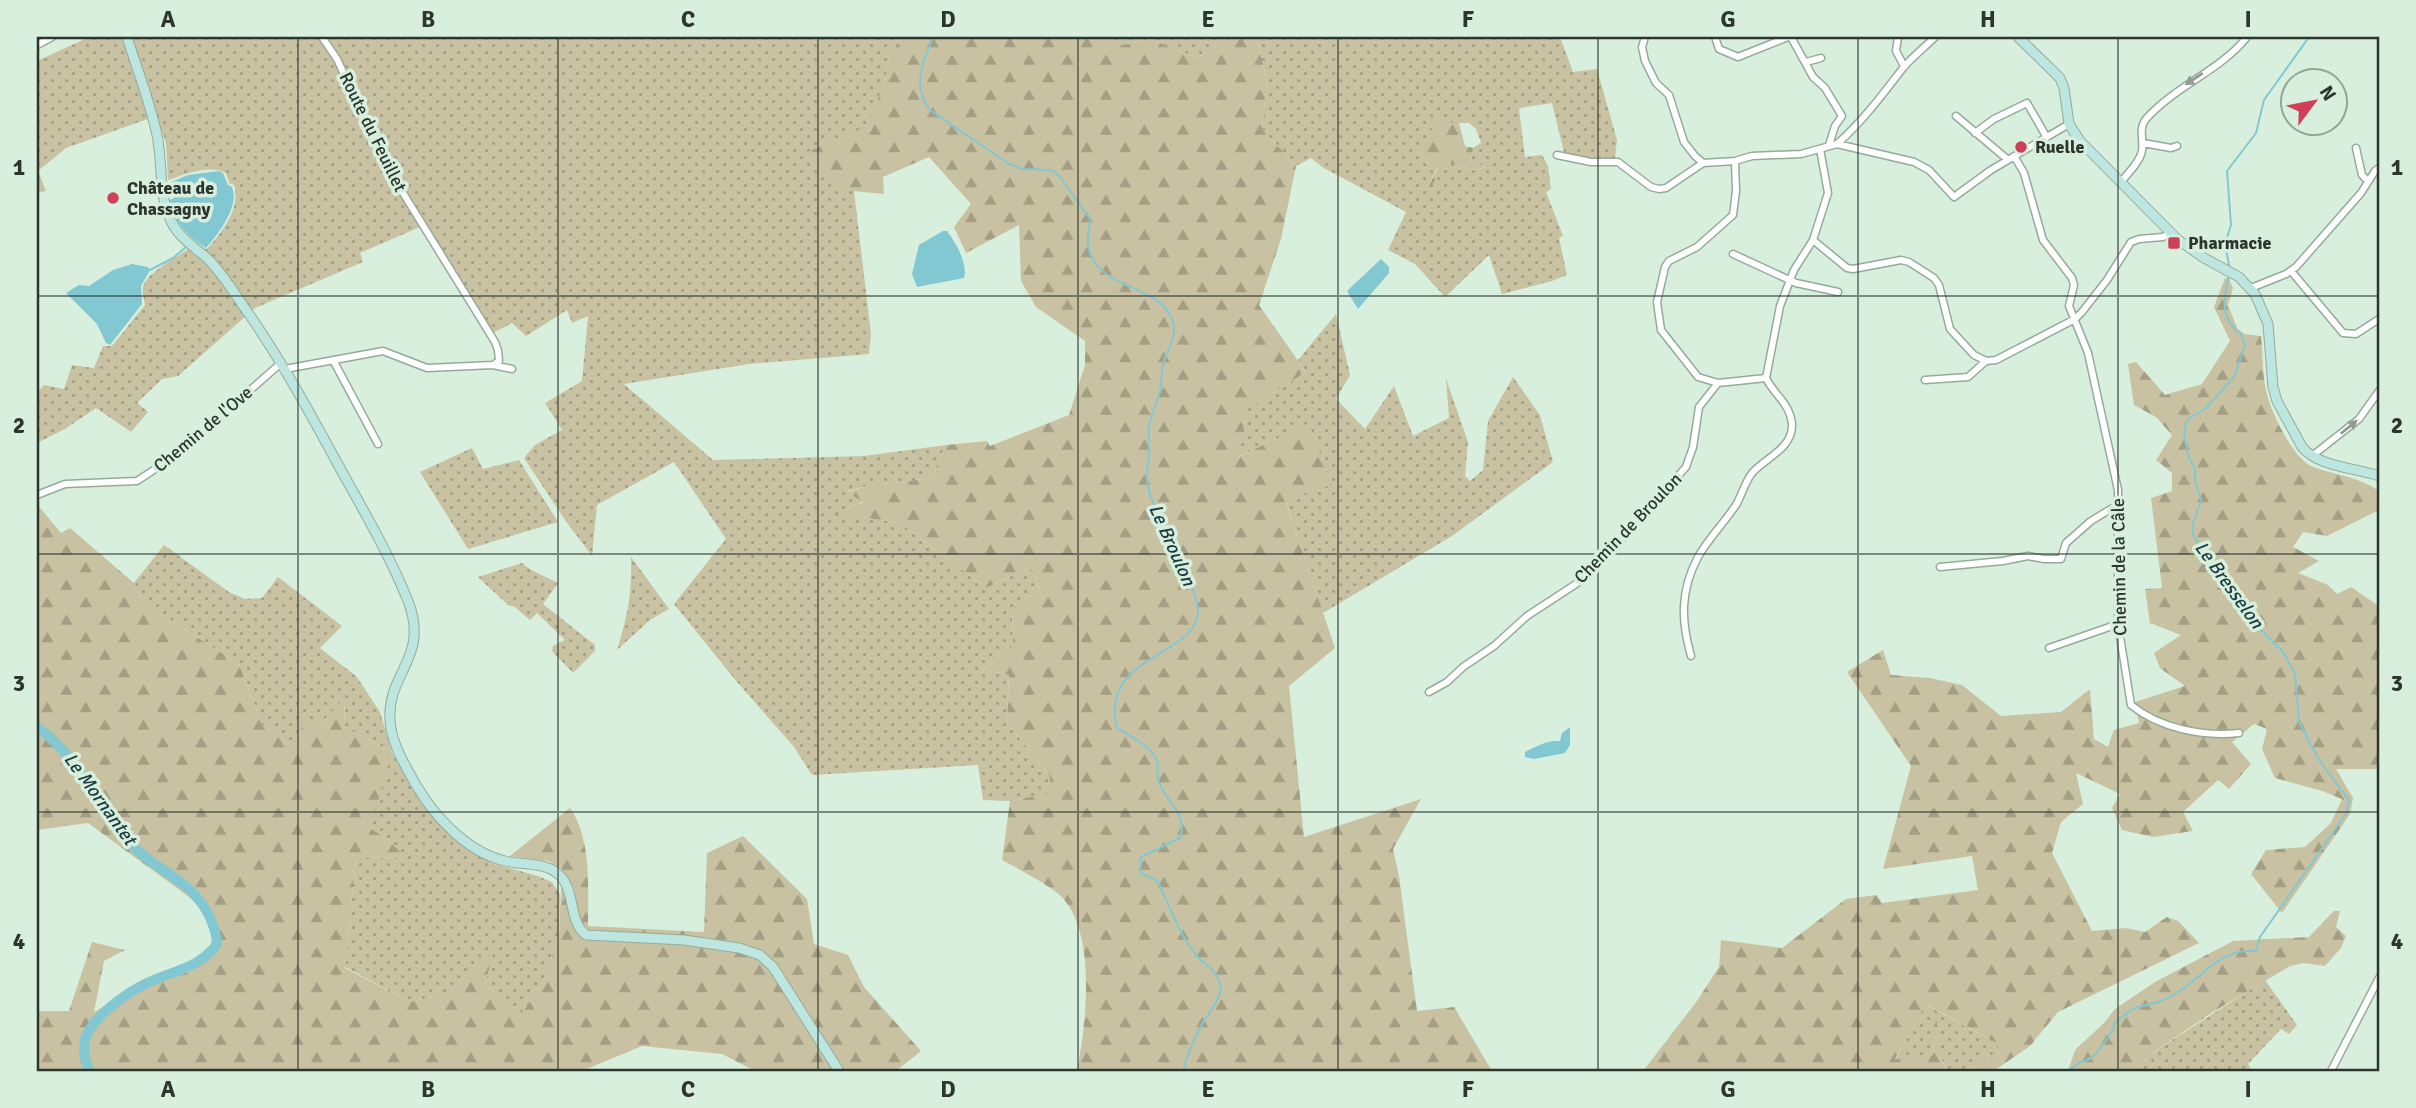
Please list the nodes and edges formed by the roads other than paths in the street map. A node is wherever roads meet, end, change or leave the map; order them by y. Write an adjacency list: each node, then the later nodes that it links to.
1 (52, 37): 11 (street)
2 (127, 37): 44 (street)
3 (322, 37): 40 (street, Route du Feuillet)
4 (1645, 37): 27 (street)
5 (1714, 37): 6 (street)
6 (1790, 37): 13 (street)
7 (1898, 37): 14 (street)
8 (1935, 37): 14 (street)
9 (2018, 37): 16 (street)
10 (2247, 37): 19 (street, one-way to 19)
11 (37, 44)
12 (1821, 58): 13 (street)
13 (1806, 62): 20 (street)
14 (1904, 66): 20 (street)
15 (1956, 116): 17 (street)
16 (2069, 124): 18 (street); 29 (street)
17 (1975, 133): 18 (street); 25 (street)
18 (2046, 136): 25 (street)
19 (2143, 143): 21 (street); 29 (street)
20 (1833, 144): 23 (street); 25 (street)
21 (2177, 146)
22 (2356, 148): 30 (street)
23 (1820, 149): 26 (street); 32 (street)
24 (1557, 155): 27 (street)
25 (2011, 158): 38 (street, Chemin de la Câle)
26 (1735, 161): 27 (street); 47 (street)
27 (1703, 163)
28 (2379, 167): 30 (street)
29 (2121, 181): 31 (street)
30 (2368, 181): 34 (street)
31 (2170, 233): 36 (street); 38 (street)
32 (1813, 240): 35 (street); 42 (street)
33 (1733, 254): 35 (street)
34 (2291, 271): 36 (street); 39 (street)
35 (1789, 280): 37 (street); 45 (street)
36 (2251, 288): 50 (street)
37 (1838, 292)
38 (2075, 318): 42 (street); 53 (street, Chemin de la Câle)
39 (2379, 318)
40 (499, 350): 43 (street); 43 (street)
41 (333, 360): 43 (street); 44 (street); 49 (street)
42 (1986, 361): 46 (street)
43 (494, 365)
44 (283, 366): 52 (street, Chemin de l'Ove); 61 (street)
45 (1766, 378): 47 (street); 57 (street)
46 (1925, 380)
47 (1718, 383): 58 (street, Chemin de Broulon)
48 (2379, 391): 50 (street, one-way to 48)
49 (378, 444)
50 (2312, 456): 51 (street)
51 (2379, 476)
52 (37, 495)
53 (2119, 504): 54 (street); 55 (street, Chemin de la Câle)
54 (1940, 567)
55 (2118, 624): 56 (street); 59 (street, Chemin de la Câle)
56 (2049, 648)
57 (1691, 656)
58 (1429, 692)
59 (2239, 733)
60 (2379, 978): 62 (street)
61 (839, 1071)
62 (2331, 1071)

